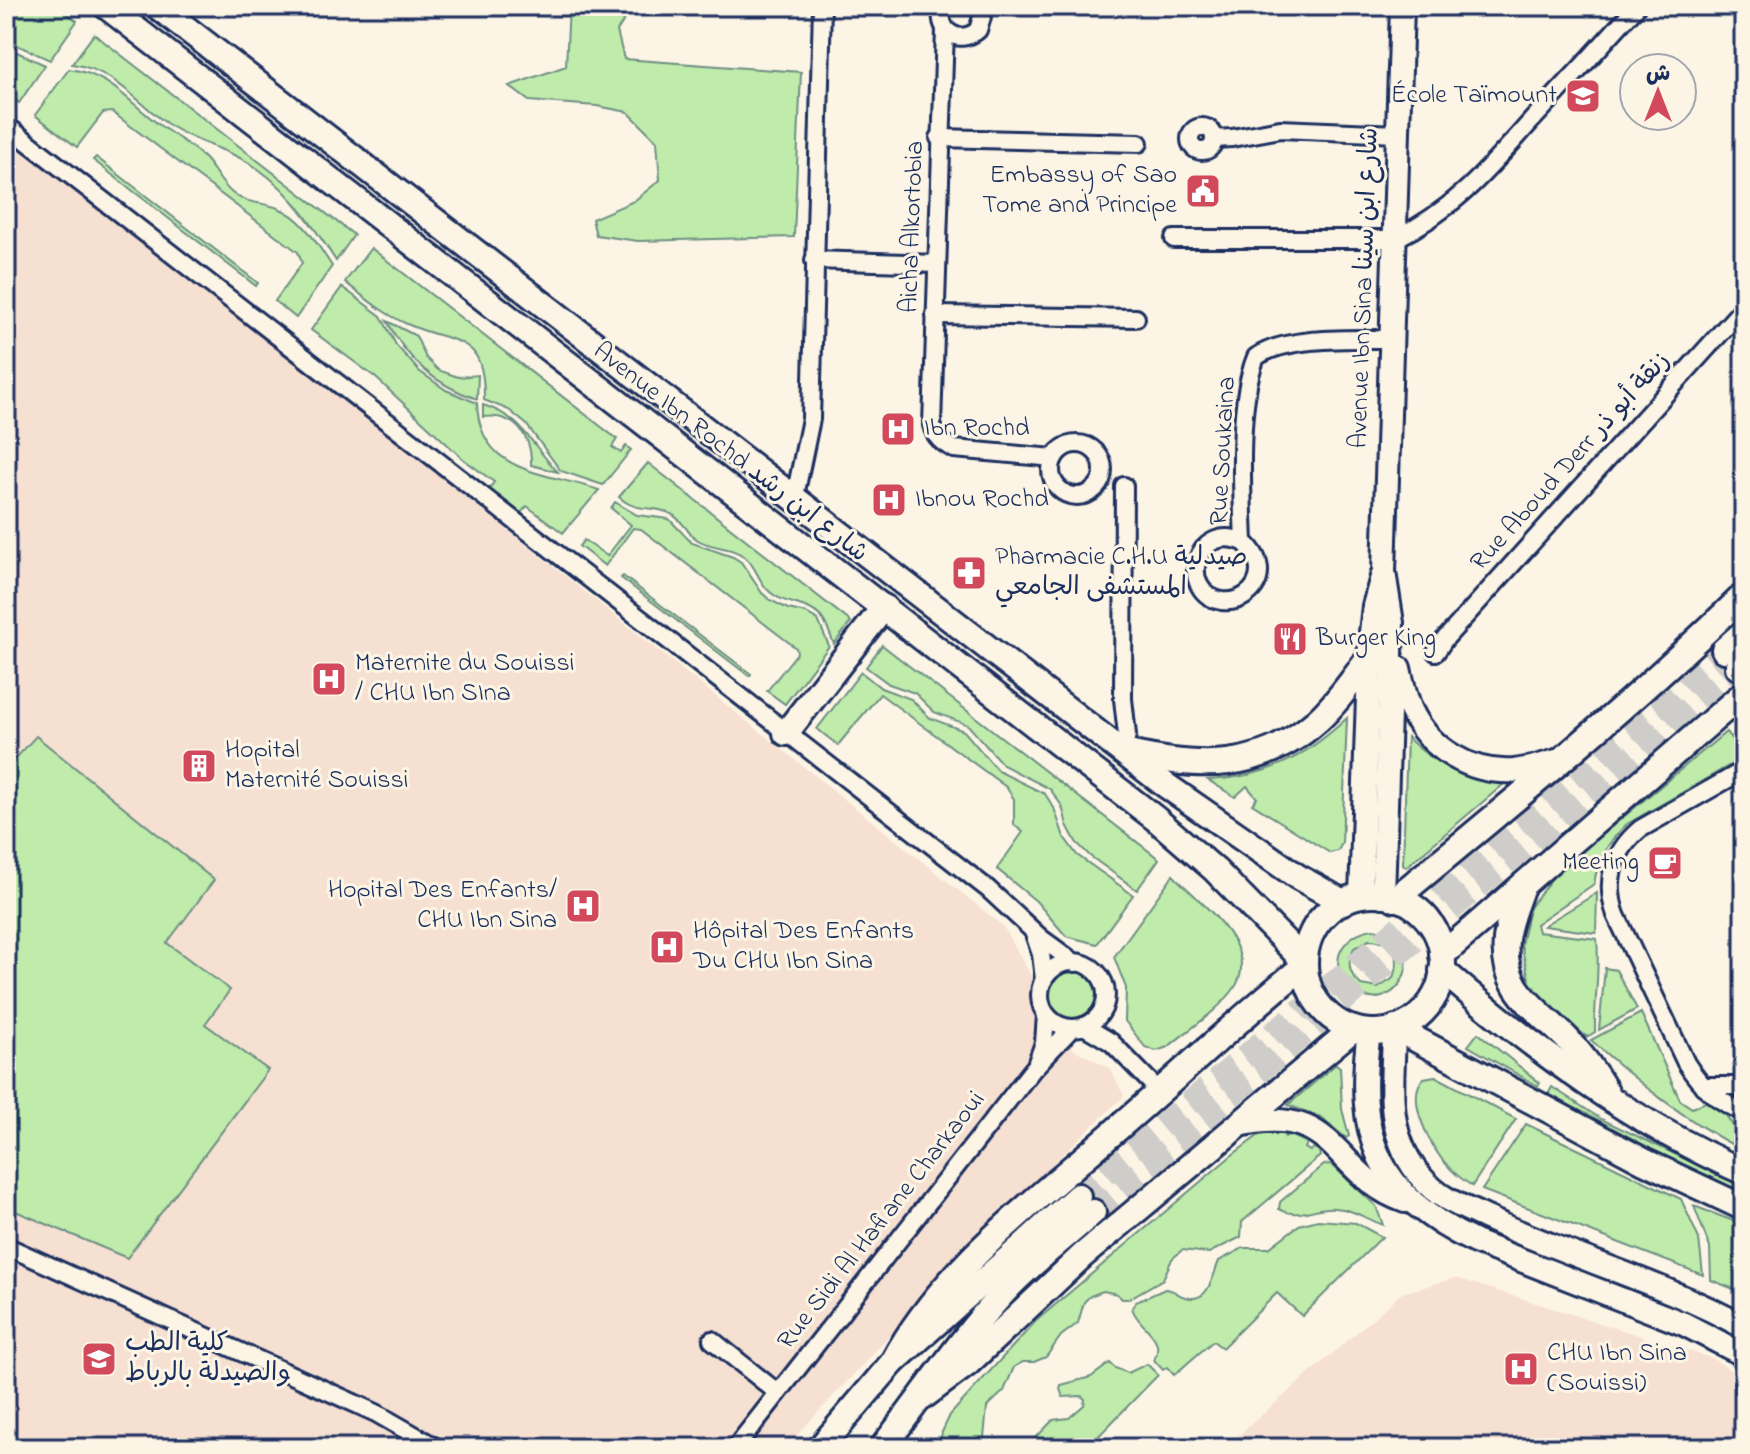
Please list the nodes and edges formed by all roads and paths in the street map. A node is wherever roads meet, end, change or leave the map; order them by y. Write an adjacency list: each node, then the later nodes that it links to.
1 (106, 6): 28 (main road, Avenue Ibn Rochd شارع ابن رشد)
2 (157, 6): 24 (main road, Avenue Ibn Rochd شارع ابن رشد)
3 (822, 6): 16 (street)
4 (944, 6): 8 (street, Aicha Alkortobia)
5 (979, 6): 8 (street)
6 (1402, 6): 10 (main road, Avenue Ibn Sina شارع ابن سينا)
7 (1637, 6): 15 (street)
8 (945, 29): 11 (street, Aicha Alkortobia)
9 (6, 125): 35 (street)
10 (1398, 134): 12 (street); 15 (main road, Avenue Ibn Sina شارع ابن سينا)
11 (939, 138): 13 (street); 17 (street, Aicha Alkortobia)
12 (1214, 139)
13 (1139, 143)
14 (1174, 239): 15 (street)
15 (1395, 239): 21 (main road, Avenue Ibn Sina شارع ابن سينا)
16 (814, 260): 17 (street); 24 (street)
17 (937, 264): 19 (street, Aicha Alkortobia)
18 (1744, 307): 31 (street, Rue Aboud Derr زنقة أبو ذر)
19 (935, 315): 20 (street); 22 (street, Aicha Alkortobia)
20 (1136, 318)
21 (1392, 339): 25 (street, Rue Soukaina); 26 (main road, Avenue Ibn Sina شارع ابن سينا)
22 (1054, 458)
23 (1124, 486): 36 (street)
24 (794, 501): 36 (main road, Avenue Ibn Rochd شارع ابن رشد)
25 (1244, 542)
26 (1384, 572): 30 (main road, Avenue Ibn Sina شارع ابن سينا); 32 (main road, Avenue Ibn Sina شارع ابن سينا)
27 (1744, 595): 37 (main road)
28 (884, 607): 35 (main road); 44 (main road, Avenue Ibn Rochd شارع ابن رشد)
29 (1744, 632): 33 (main road)
30 (1391, 640): 37 (main road); 40 (main road, Avenue Ibn Sina شارع ابن سينا)
31 (1436, 652)
32 (1369, 658): 36 (main road); 40 (main road, Avenue Ibn Sina شارع ابن سينا)
33 (1735, 660)
34 (1744, 693): 39 (main road)
35 (786, 733): 41 (street)
36 (1122, 752): 40 (main road, Avenue Ibn Rochd شارع ابن رشد)
37 (1564, 759): 40 (main road)
38 (1744, 770): 53 (street)
39 (1523, 884): 42 (main road); 56 (main road)
40 (1370, 898): 42 (main road); 44 (main road)
41 (1032, 930): 43 (street); 45 (street)
42 (1442, 962): 49 (main road); 56 (main road)
43 (1075, 963): 45 (street); 46 (street)
44 (1304, 963): 50 (main road); 55 (main road)
45 (1044, 979): 47 (street)
46 (1102, 1010): 48 (street); 51 (street)
47 (1046, 1015): 48 (street); 52 (street)
48 (1078, 1027): 51 (street); 52 (street, Rue Sidi Al Hafiane Charkaoui)
49 (1395, 1028): 50 (main road); 61 (main road); 63 (main road)
50 (1361, 1030): 58 (main road); 60 (main road)
51 (1119, 1050): 55 (street)
52 (1035, 1067): 67 (street, Rue Sidi Al Hafiane Charkaoui)
53 (1703, 1086): 54 (street); 57 (street)
54 (1744, 1086)
55 (1160, 1092): 66 (main road)
56 (1610, 1099): 59 (main road)
57 (1744, 1112)
58 (1239, 1125): 60 (main road); 68 (main road)
59 (1744, 1172)
60 (1413, 1204): 65 (main road)
61 (1744, 1208)
62 (6, 1246): 69 (street)
63 (1744, 1327)
64 (712, 1340): 67 (street)
65 (1744, 1355)
66 (893, 1362): 68 (main road); 71 (main road)
67 (778, 1393): 70 (street, Rue Sidi Al Hafiane Charkaoui)
68 (920, 1399): 72 (main road)
69 (437, 1448)
70 (735, 1448)
71 (820, 1448)
72 (882, 1448)

